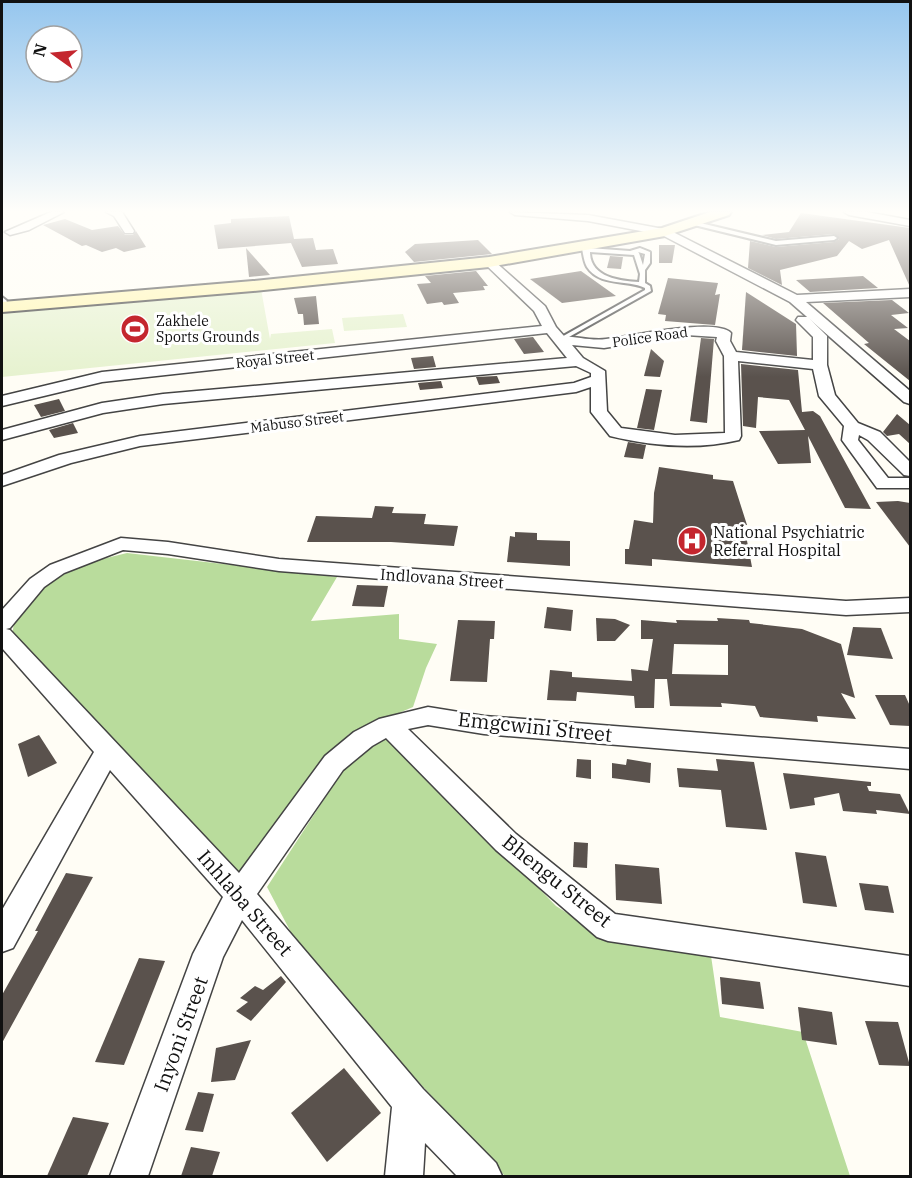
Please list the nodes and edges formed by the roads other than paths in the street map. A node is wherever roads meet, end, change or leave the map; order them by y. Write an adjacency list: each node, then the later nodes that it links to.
1 (440, 267): 15 (main road)
2 (494, 267): 16 (street)
3 (589, 267): 8 (lane)
4 (641, 267): 7 (lane)
5 (644, 267): 7 (lane)
6 (733, 267): 13 (street)
7 (642, 270): 9 (lane)
8 (621, 283): 9 (lane); 14 (lane)
9 (642, 284): 14 (lane)
10 (758, 290): 19 (street)
11 (910, 293): 13 (street)
12 (2, 299): 15 (lane)
13 (795, 299): 21 (street)
14 (630, 301): 16 (lane)
15 (2, 306)
16 (555, 334): 17 (street, Police Road); 18 (street); 22 (street, Royal Street)
17 (731, 356): 19 (street); 20 (street, Police Road)
18 (578, 361): 20 (street); 24 (street)
19 (820, 365): 23 (street)
20 (597, 380): 28 (street, Mabuso Street)
21 (910, 399)
22 (2, 401)
23 (852, 426): 25 (street); 26 (street)
24 (2, 435)
25 (890, 450): 26 (street); 27 (street)
26 (858, 451): 29 (street)
27 (910, 471)
28 (2, 481)
29 (910, 483)
30 (910, 605): 31 (street, Indlovana Street)
31 (2, 623)
32 (2, 635): 34 (street, Inhlaba Street)
33 (388, 725): 35 (street, Emgcwini Street); 36 (street, Emgcwini Street); 38 (street, Bhengu Street)
34 (108, 749): 36 (street, Inhlaba Street); 37 (street)
35 (910, 759)
36 (240, 895): 39 (street, Inhlaba Street); 40 (street, Inyoni Street)
37 (2, 938)
38 (910, 971)
39 (410, 1102): 41 (street); 42 (street, Inhlaba Street)
40 (129, 1176)
41 (404, 1176)
42 (483, 1176)

